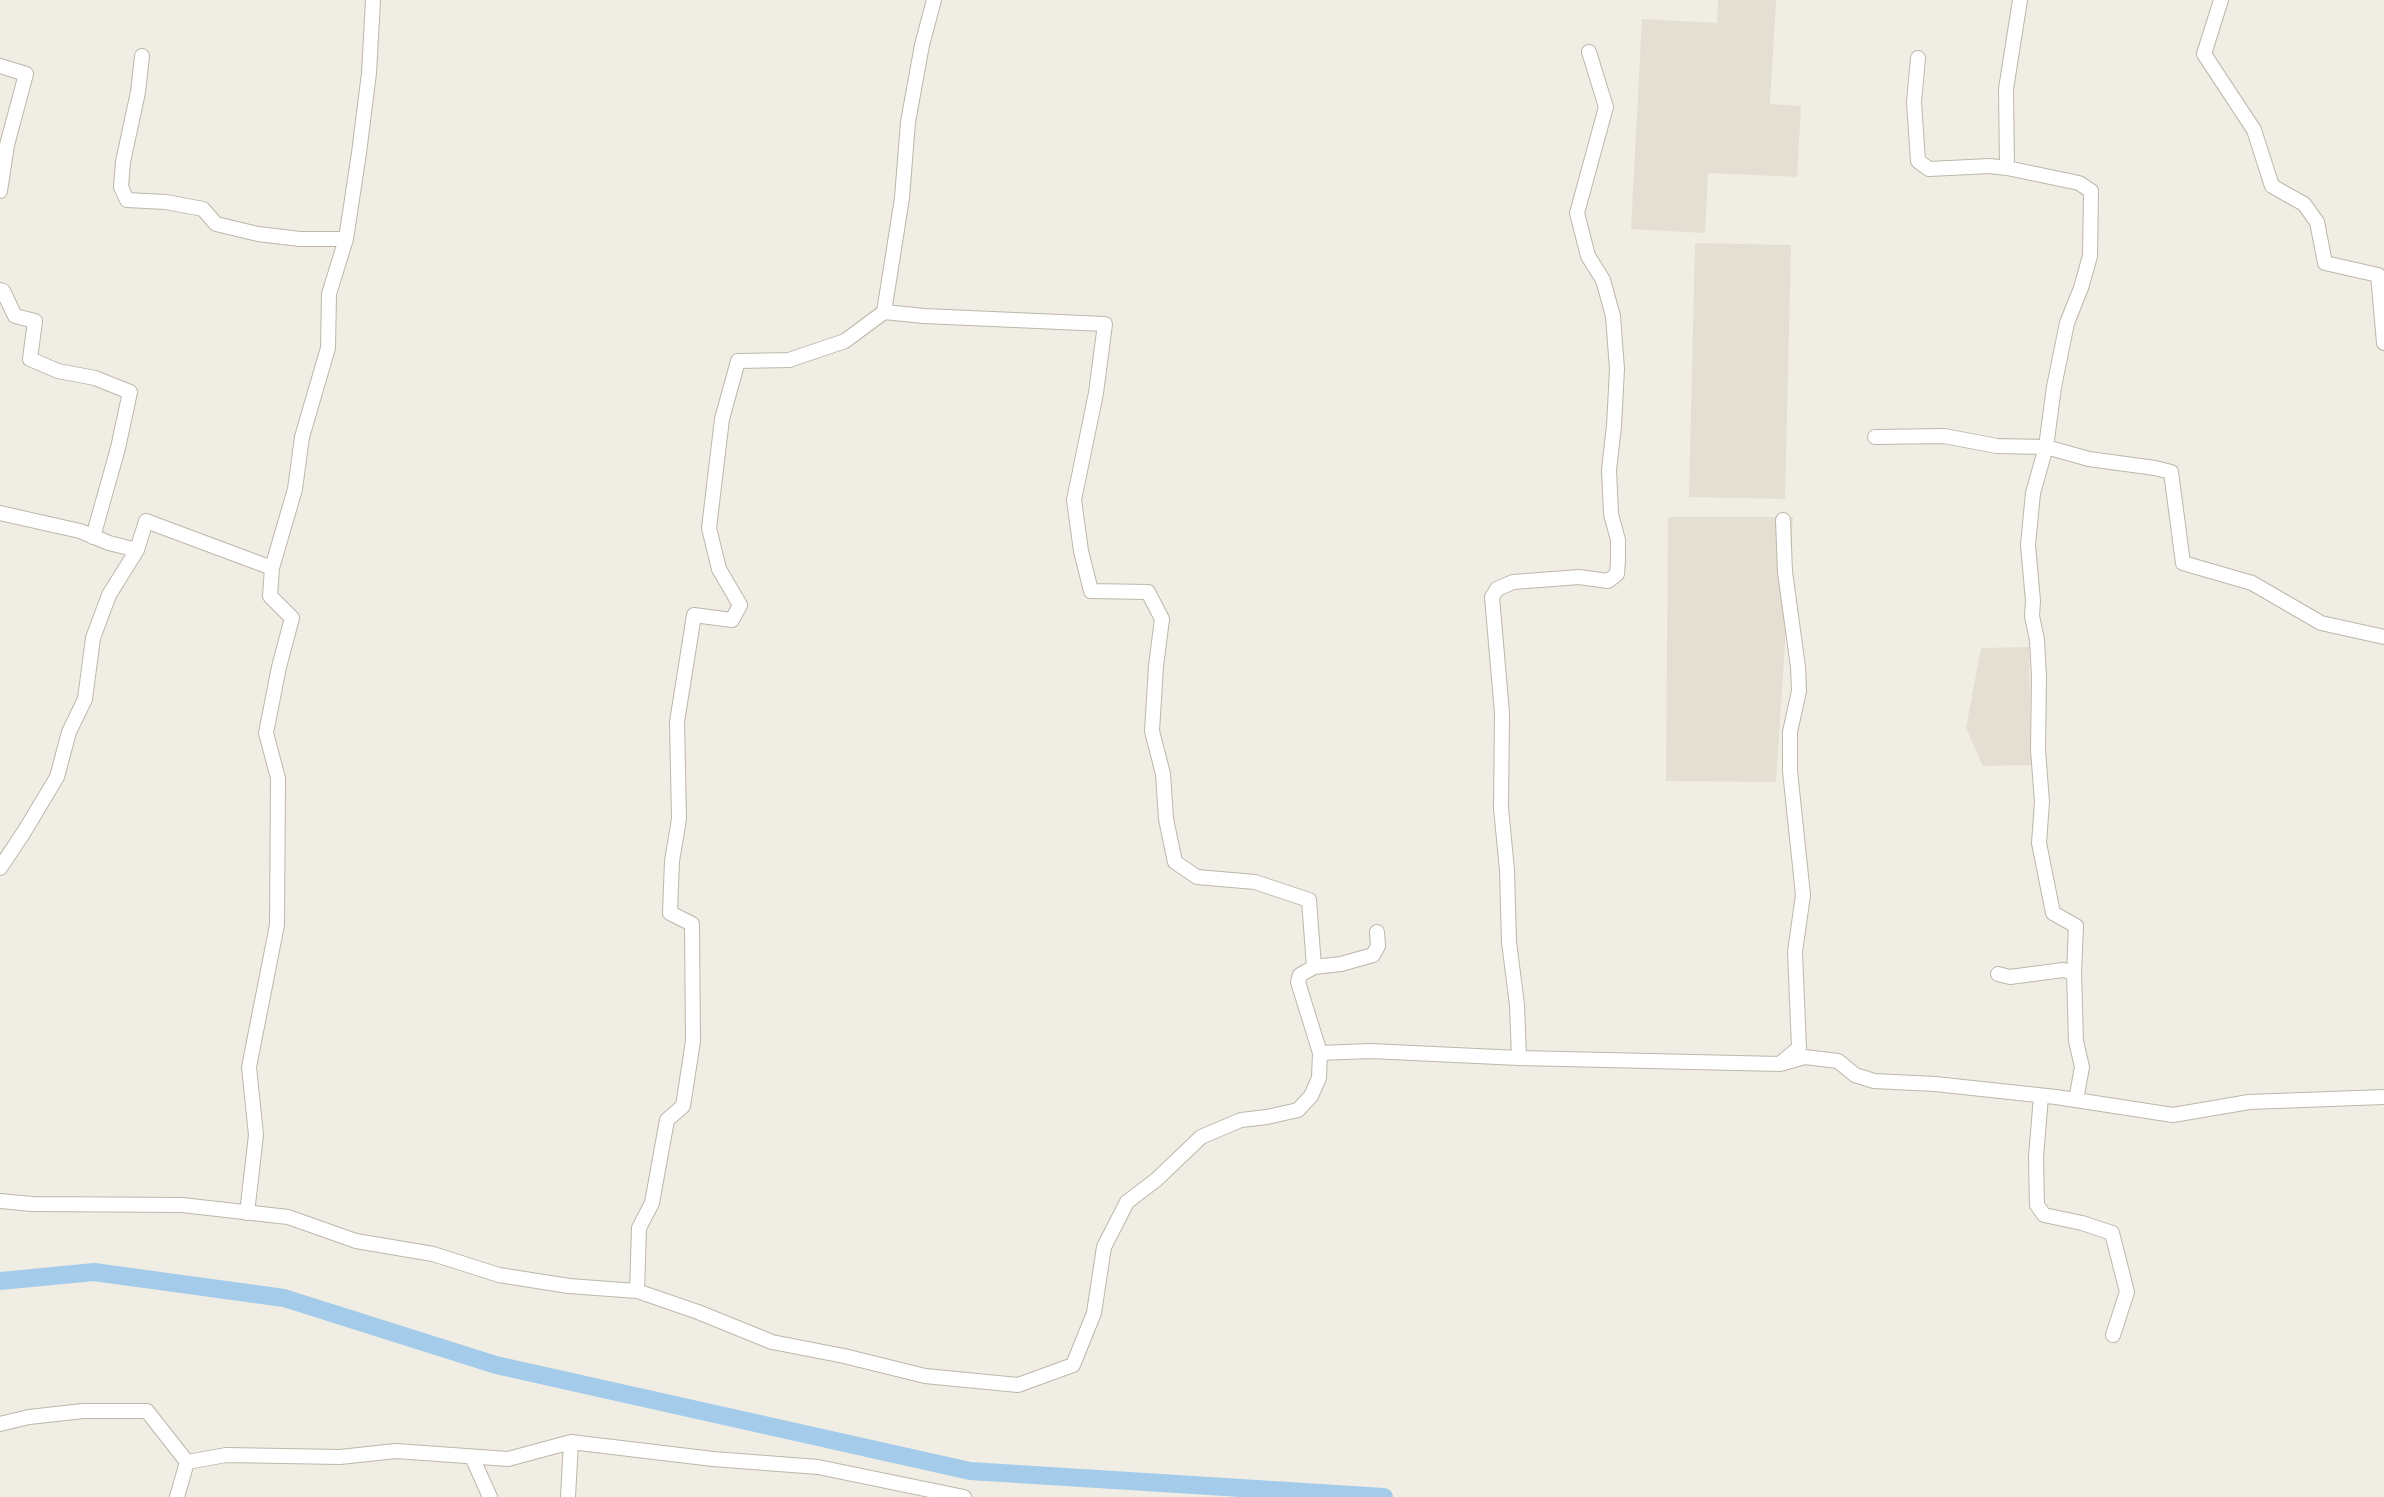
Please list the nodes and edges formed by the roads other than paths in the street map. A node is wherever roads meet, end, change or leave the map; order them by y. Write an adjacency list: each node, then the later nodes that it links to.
1 (373, 0): 11 (street)
2 (934, 0): 13 (street)
3 (2020, 0): 9 (street)
4 (2221, 0): 14 (street)
5 (1589, 52): 29 (street)
6 (142, 56): 11 (street)
7 (1918, 58): 9 (street)
8 (0, 66): 10 (street)
9 (2006, 168): 16 (street)
10 (0, 192)
11 (346, 239): 21 (street)
12 (0, 290): 19 (street)
13 (884, 312): 25 (street); 36 (street)
14 (2384, 342)
15 (1875, 437): 16 (street)
16 (2046, 447): 22 (street); 27 (street)
17 (0, 513): 19 (street)
18 (1783, 520): 30 (street)
19 (93, 537): 20 (street)
20 (137, 550): 21 (street); 23 (street)
21 (272, 568): 35 (street)
22 (2384, 637)
23 (0, 868)
24 (1377, 932): 25 (street)
25 (1314, 967): 28 (street)
26 (1998, 974): 27 (street)
27 (2074, 974): 33 (street)
28 (1320, 1053): 29 (street); 36 (street)
29 (1519, 1058): 30 (street)
30 (1780, 1064): 31 (street)
31 (2040, 1096): 33 (street); 37 (street)
32 (2384, 1097): 33 (street)
33 (2076, 1100)
34 (0, 1201): 35 (street)
35 (247, 1213): 36 (street)
36 (637, 1291)
37 (2112, 1335)
38 (0, 1424): 41 (street)
39 (571, 1442): 40 (street); 44 (street); 45 (street)
40 (472, 1456): 41 (street); 43 (street)
41 (187, 1462): 42 (street)
42 (177, 1497)
43 (490, 1497)
44 (568, 1497)
45 (964, 1497)

